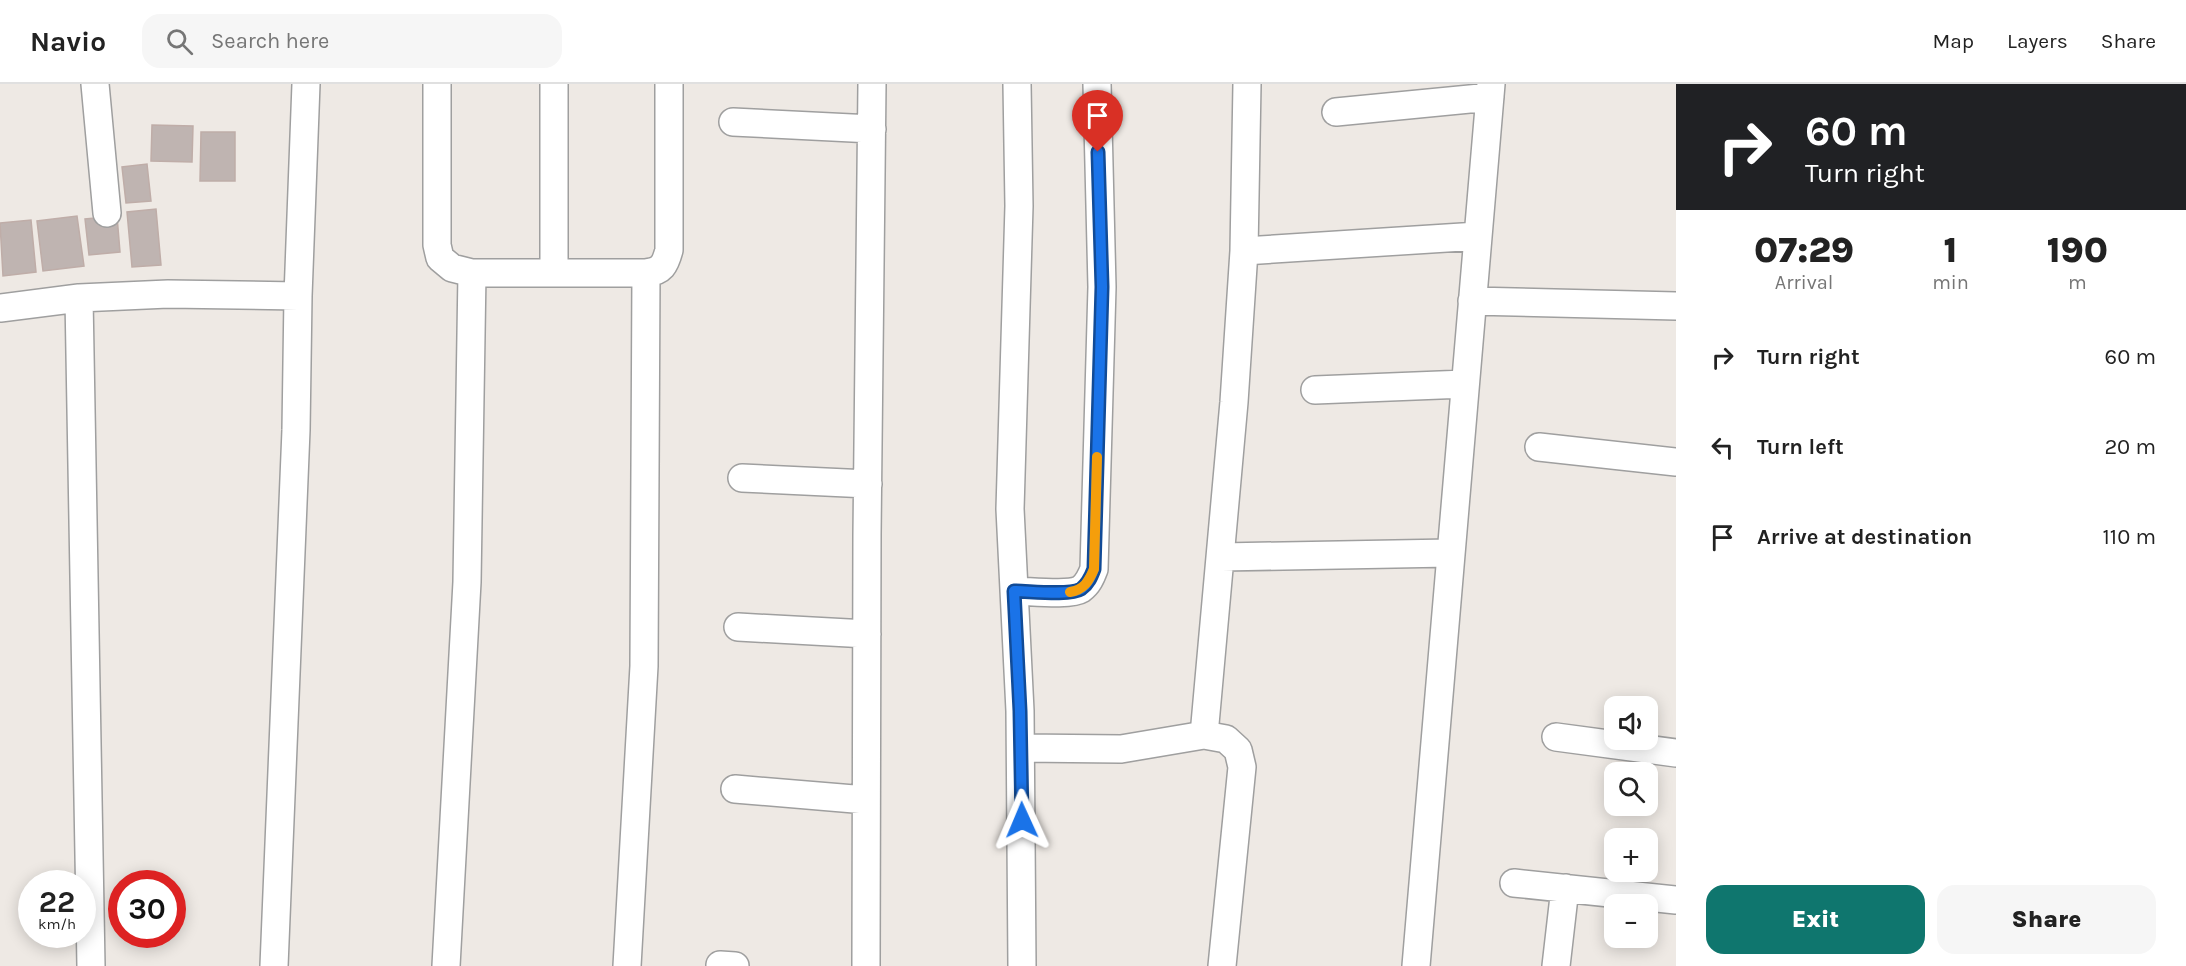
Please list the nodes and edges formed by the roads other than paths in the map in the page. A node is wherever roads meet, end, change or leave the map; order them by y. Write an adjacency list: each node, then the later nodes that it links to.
1 (95, 84): 14 (street)
2 (306, 84): 20 (street)
3 (437, 84): 17 (street)
4 (554, 84): 18 (street)
5 (669, 84): 19 (street)
6 (872, 84): 13 (street)
7 (1017, 84): 33 (street)
8 (1097, 84): 33 (street)
9 (1247, 84): 16 (street)
10 (1490, 90): 11 (street); 15 (street)
11 (1336, 112)
12 (733, 122): 13 (street)
13 (872, 129): 30 (street)
14 (107, 213)
15 (1478, 236): 16 (street); 22 (street)
16 (1244, 250): 32 (street)
17 (472, 273): 18 (street); 47 (street)
18 (554, 273): 19 (street)
19 (646, 273): 48 (street)
20 (298, 296): 21 (street); 46 (street)
21 (79, 298): 24 (street); 45 (street)
22 (1472, 301): 23 (street); 25 (street)
23 (1676, 306)
24 (0, 308)
25 (1465, 384): 26 (street); 31 (street)
26 (1315, 390)
27 (1539, 447): 28 (street)
28 (1676, 462)
29 (742, 478): 30 (street)
30 (868, 484): 35 (street)
31 (1450, 553): 32 (street); 52 (street)
32 (1222, 557): 36 (street)
33 (1014, 591): 38 (street)
34 (738, 627): 35 (street)
35 (867, 634): 41 (street)
36 (1204, 735): 38 (street); 51 (street)
37 (1556, 737): 39 (street)
38 (1021, 748): 50 (street)
39 (1676, 753)
40 (735, 789): 41 (street)
41 (866, 800): 49 (street)
42 (1514, 883): 43 (street)
43 (1565, 888): 44 (street); 53 (street)
44 (1676, 900)
45 (91, 966)
46 (274, 966)
47 (446, 966)
48 (627, 966)
49 (866, 966)
50 (1022, 966)
51 (1222, 966)
52 (1416, 966)
53 (1557, 966)

